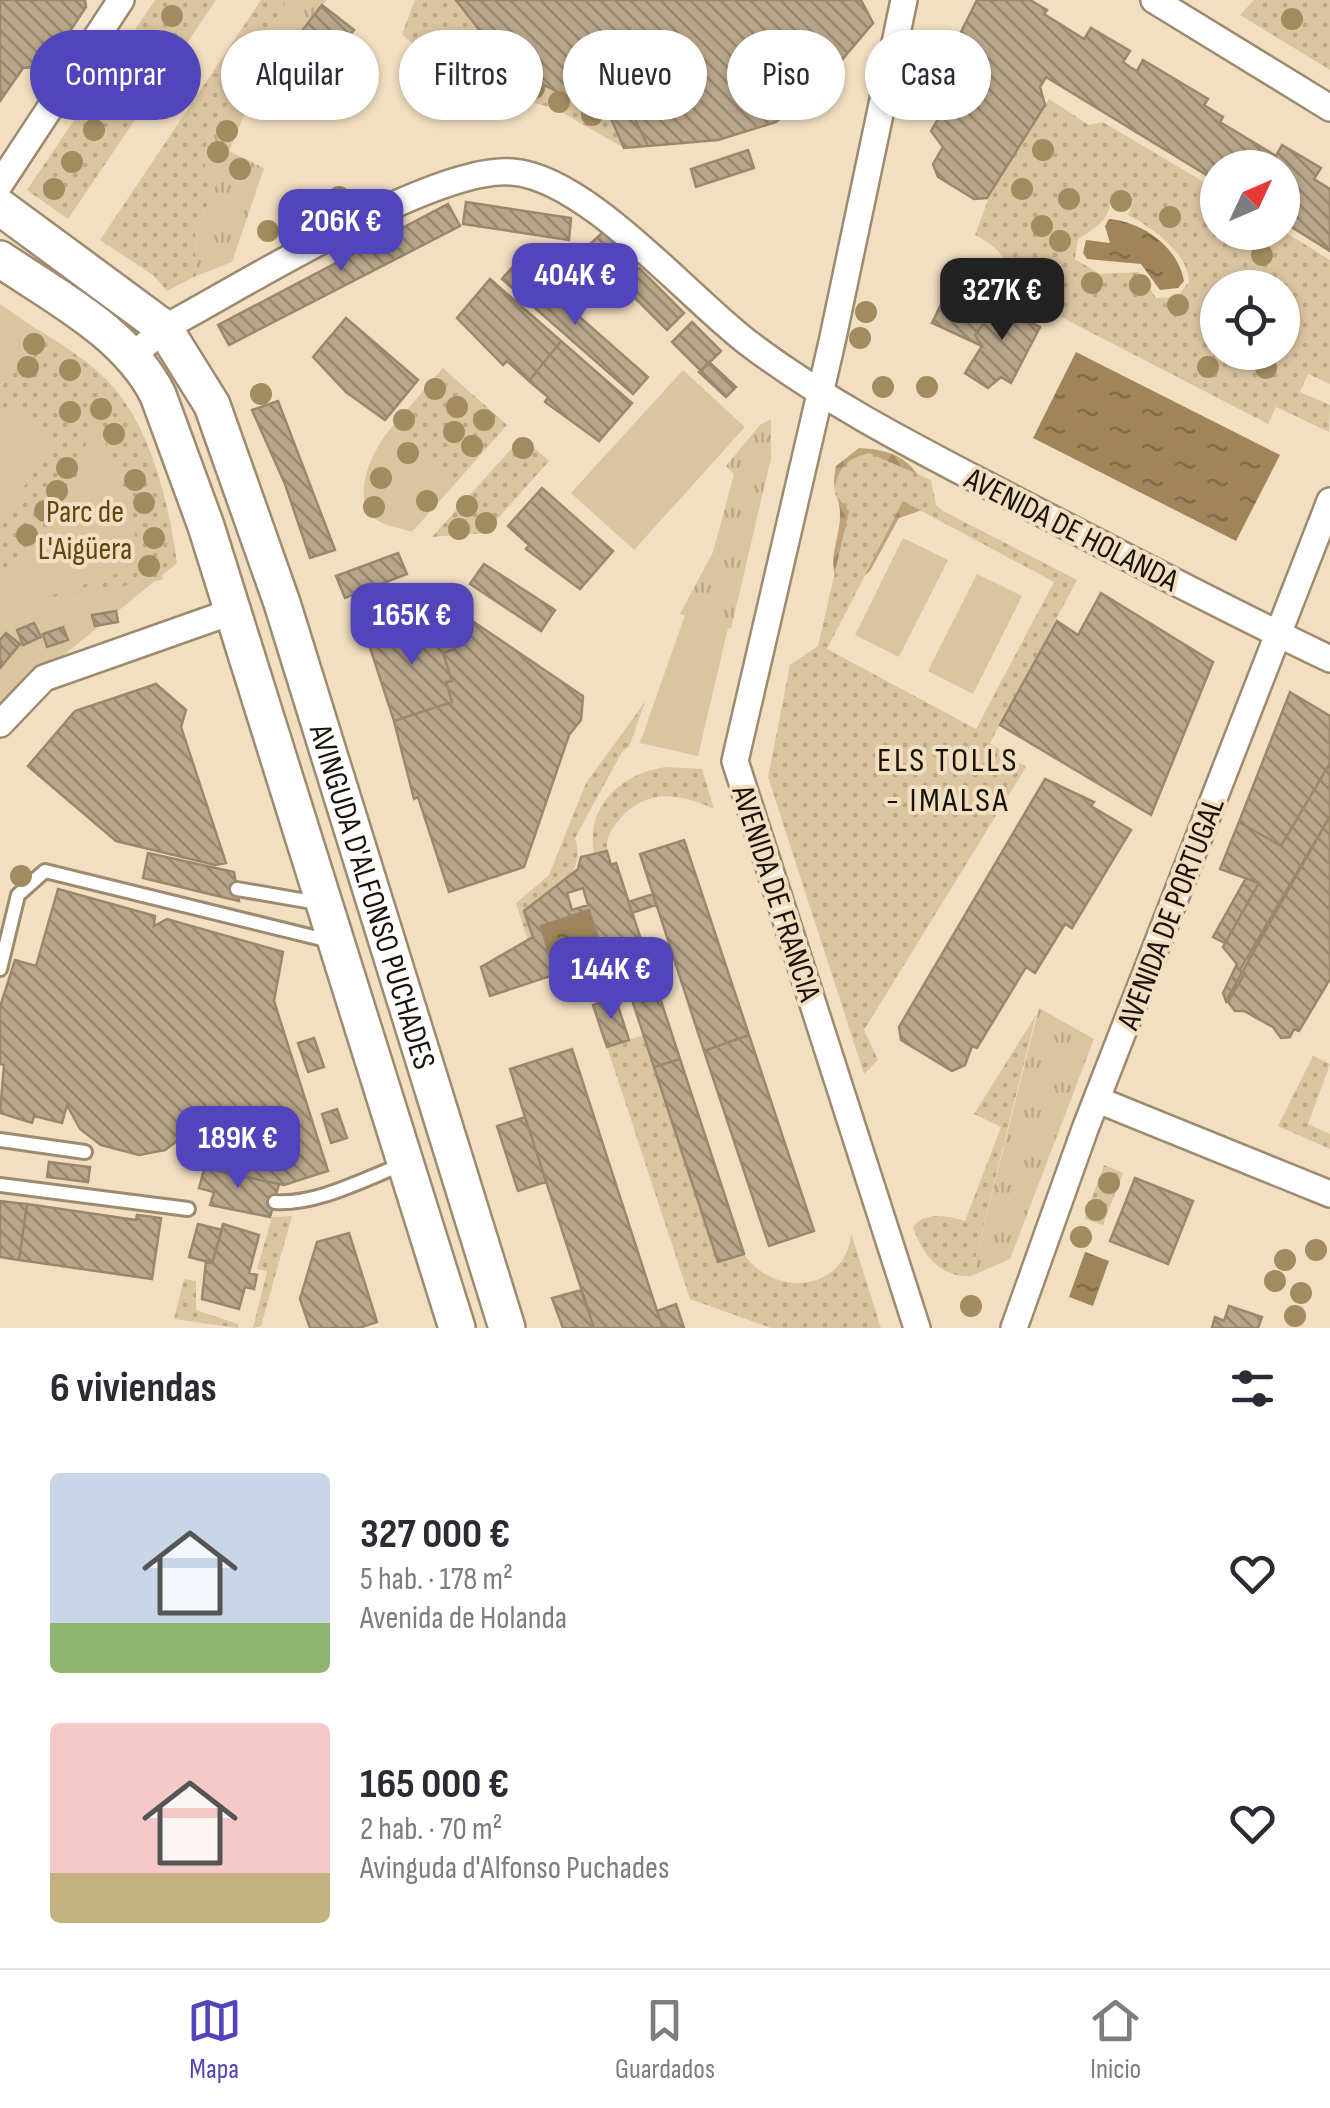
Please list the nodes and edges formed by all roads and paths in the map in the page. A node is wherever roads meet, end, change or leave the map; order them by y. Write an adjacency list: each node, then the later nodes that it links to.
1 (120, 0): 5 (street)
2 (904, 0): 10 (street, AVENIDA DE FRANCIA)
3 (1154, 0): 4 (street)
4 (1330, 108)
5 (0, 184)
6 (0, 207): 8 (main road, AVINGUDA D'ALFONSO PUCHADES)
7 (0, 259): 9 (main road, AVINGUDA D'ALFONSO PUCHADES)
8 (154, 319): 9 (street, AVENIDA DE HOLANDA); 10 (street, AVENIDA DE HOLANDA); 15 (main road, AVINGUDA D'ALFONSO PUCHADES)
9 (126, 350): 12 (main road, AVINGUDA D'ALFONSO PUCHADES)
10 (818, 393): 13 (street, AVENIDA DE HOLANDA); 31 (street, AVENIDA DE FRANCIA)
11 (1330, 500): 13 (street, AVENIDA DE PORTUGAL)
12 (230, 612): 15 (main road); 16 (street); 18 (main road, AVINGUDA D'ALFONSO PUCHADES)
13 (1278, 634): 14 (street, AVENIDA DE HOLANDA); 21 (street, AVENIDA DE PORTUGAL)
14 (1330, 659)
15 (300, 666): 30 (main road, AVINGUDA D'ALFONSO PUCHADES)
16 (0, 724)
17 (237, 889): 18 (lane)
18 (324, 904): 19 (main road, AVINGUDA D'ALFONSO PUCHADES)
19 (337, 942): 20 (lane); 24 (main road, AVINGUDA D'ALFONSO PUCHADES)
20 (0, 969)
21 (1098, 1100): 26 (street); 32 (street, AVENIDA DE PORTUGAL)
22 (0, 1140): 23 (lane)
23 (85, 1152)
24 (403, 1164): 27 (lane); 29 (main road, AVINGUDA D'ALFONSO PUCHADES)
25 (0, 1186): 28 (lane)
26 (1330, 1194)
27 (274, 1202)
28 (188, 1208)
29 (457, 1328)
30 (507, 1328)
31 (917, 1328)
32 (1014, 1328)

